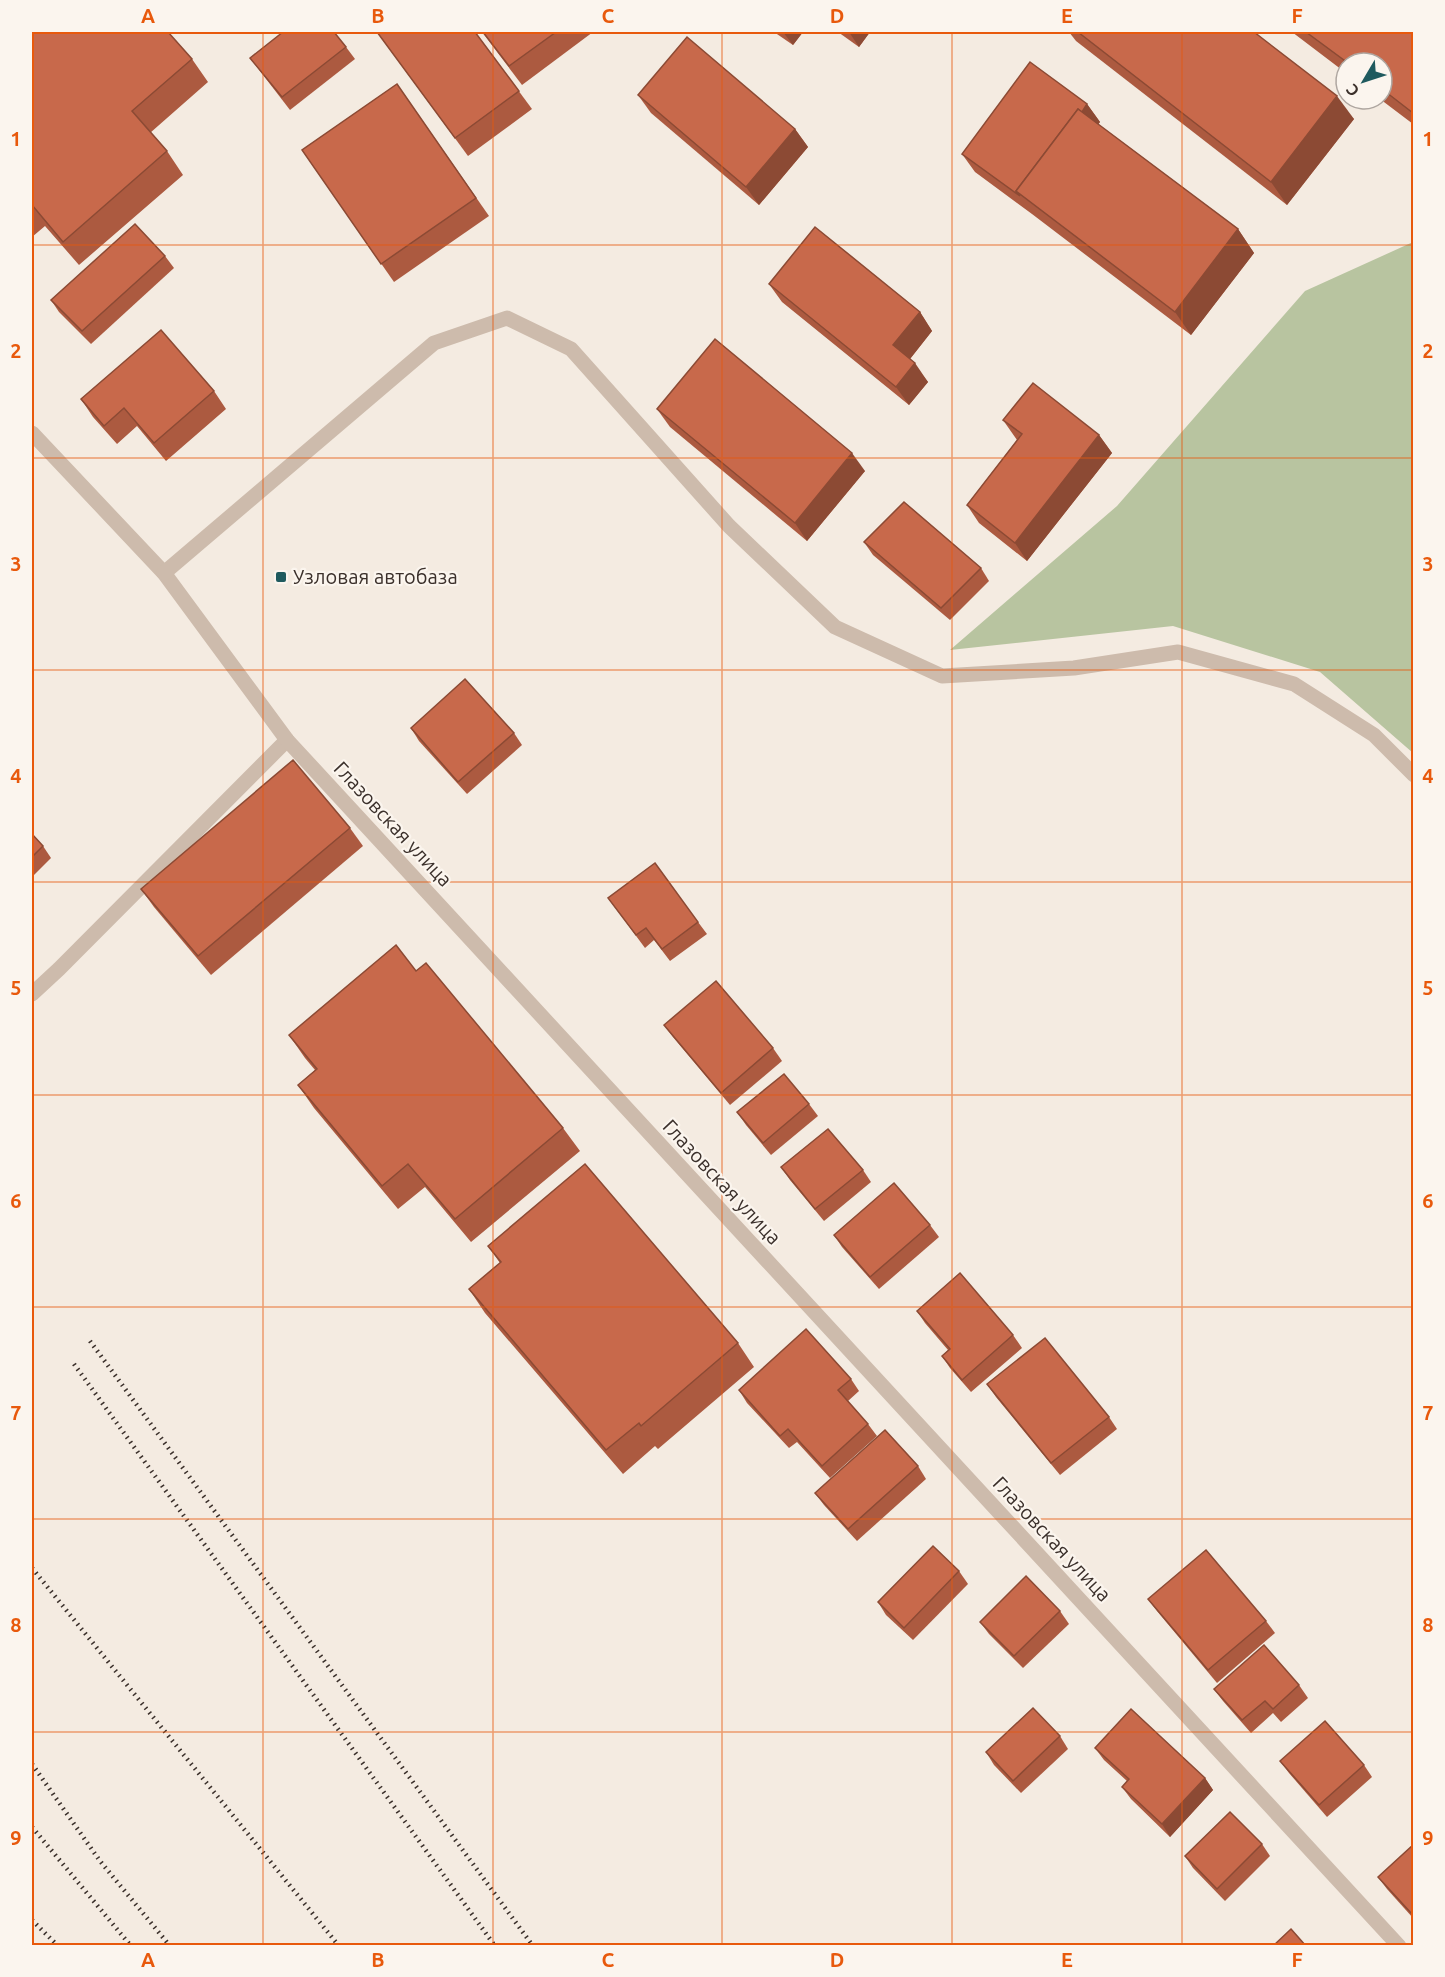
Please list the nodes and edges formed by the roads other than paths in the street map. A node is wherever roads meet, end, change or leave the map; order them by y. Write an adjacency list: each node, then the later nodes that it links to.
1 (32, 433): 2 (street, Глазовская улица)
2 (164, 573): 3 (street, Глазовская улица); 4 (street)
3 (287, 740): 5 (street); 6 (street, Глазовская улица)
4 (1413, 775)
5 (32, 994)
6 (1399, 1946)

